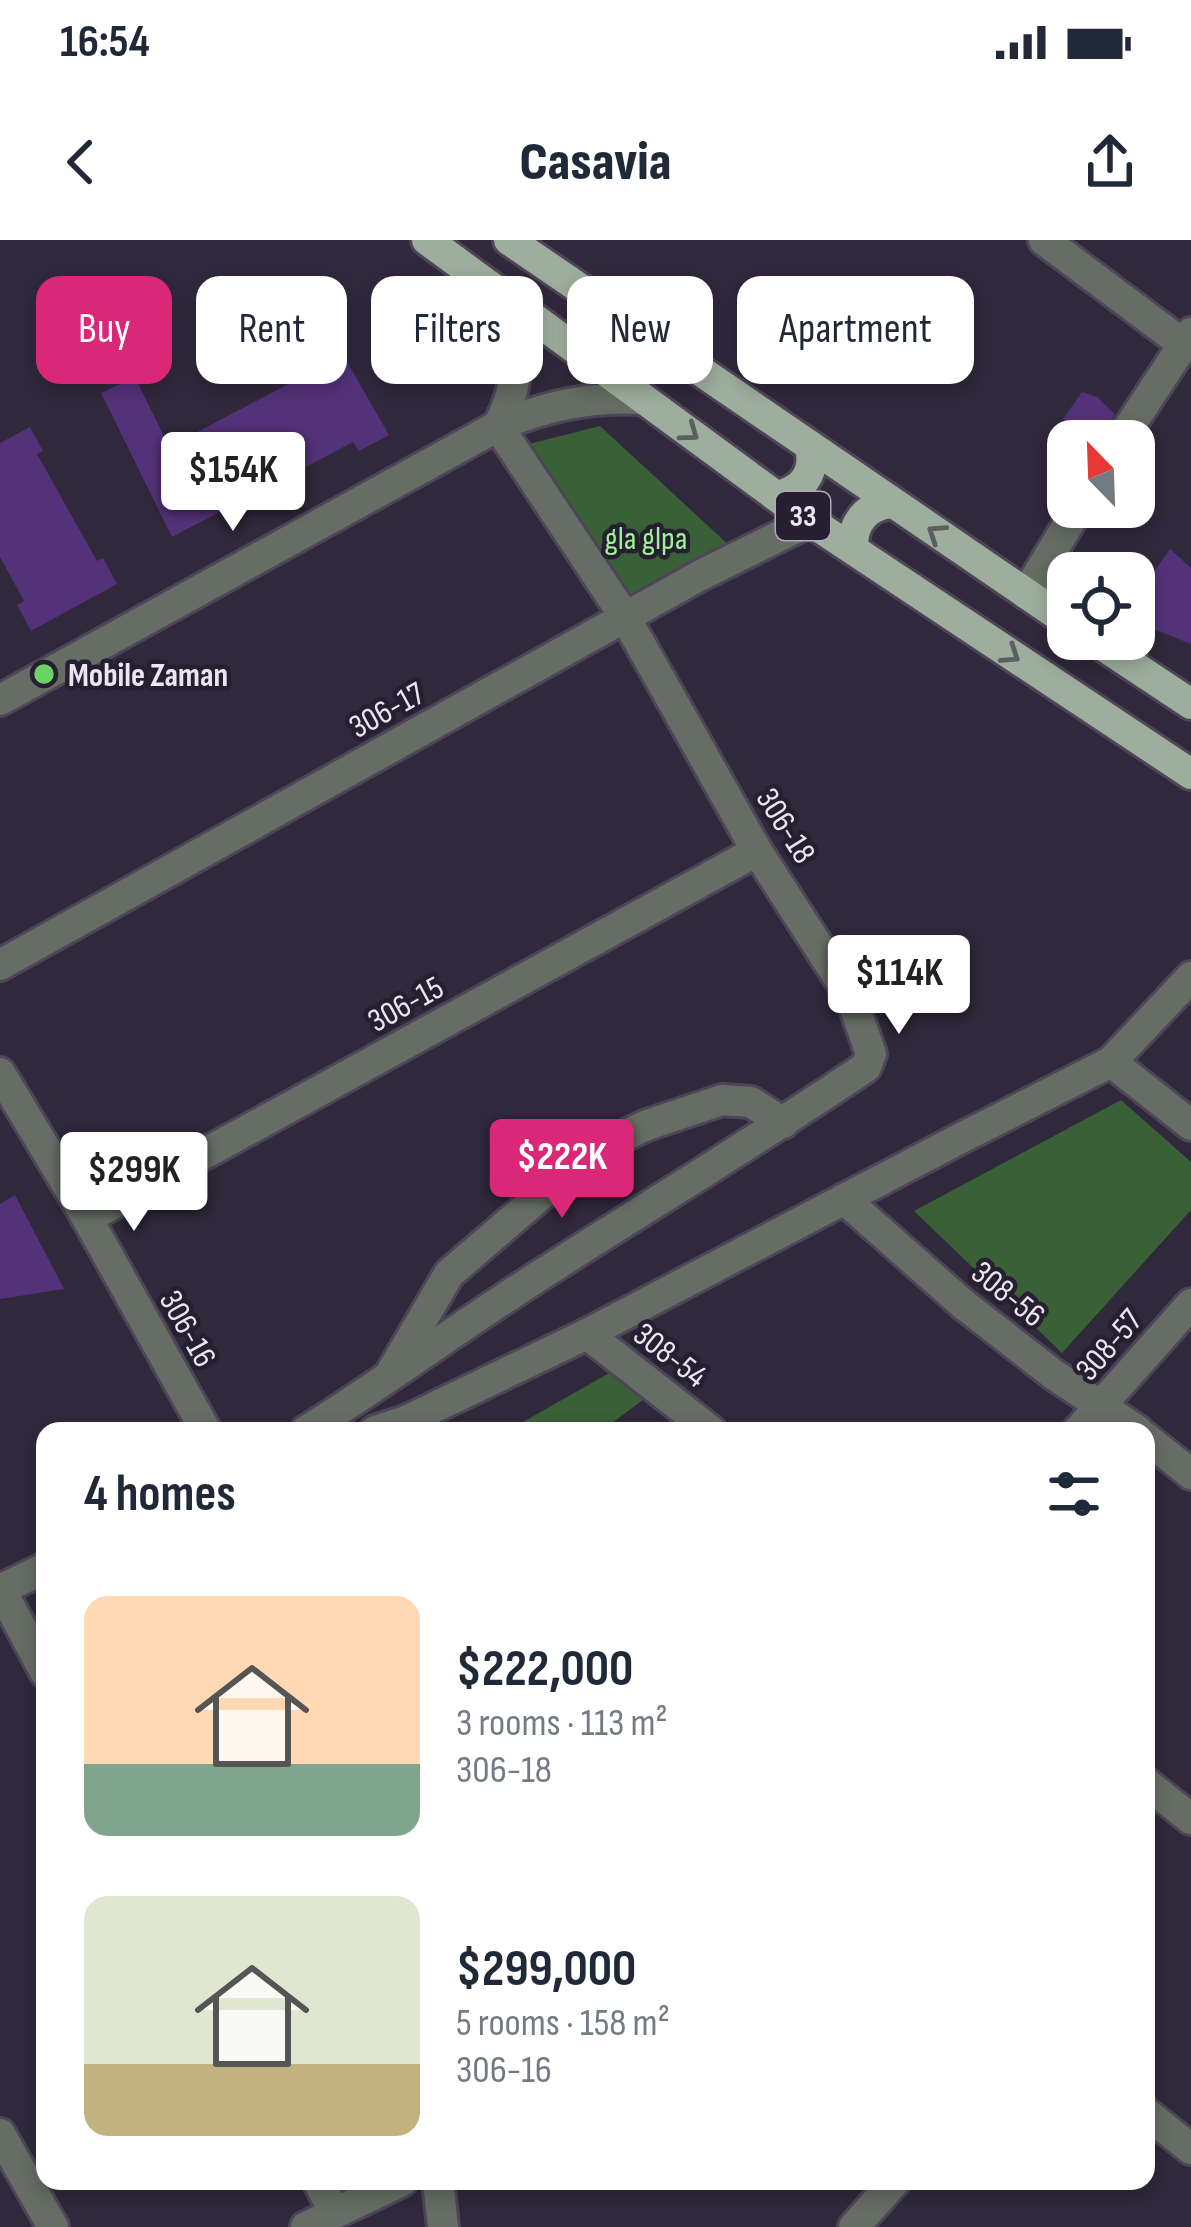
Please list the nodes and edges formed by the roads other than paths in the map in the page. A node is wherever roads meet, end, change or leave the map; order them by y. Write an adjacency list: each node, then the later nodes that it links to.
1 (427, 240): 4 (main road, 33)
2 (509, 240): 11 (main road, 33)
3 (1044, 240): 6 (street)
4 (476, 276)
5 (543, 325): 8 (main road, 33)
6 (1187, 338): 9 (street)
7 (514, 384): 10 (street)
8 (643, 398): 10 (street); 12 (main road, 33, one-way to 12)
9 (1134, 420)
10 (498, 427): 19 (street, 306-18); 21 (street)
11 (810, 446): 12 (main road); 13 (main road, 33)
12 (776, 496): 14 (main road, 33)
13 (893, 503): 16 (main road); 17 (main road, 33, one-way to 13)
14 (810, 521): 16 (main road, 33); 19 (street, 306-17)
15 (1066, 528): 17 (street)
16 (853, 549): 23 (main road, 33, one-way to 23)
17 (1025, 594): 18 (main road, 33)
18 (1047, 608)
19 (625, 617): 24 (street, 306-18); 25 (street, 306-17)
20 (1125, 660): 22 (main road)
21 (0, 700)
22 (1191, 704)
23 (1191, 774)
24 (757, 850): 29 (street, 306-18); 32 (street, 306-15)
25 (0, 965)
26 (1191, 977): 27 (street)
27 (1111, 1062): 30 (street); 31 (street)
28 (0, 1073): 32 (street, 306-16)
29 (783, 1123): 35 (street, 306-18); 35 (street)
30 (1191, 1125)
31 (844, 1199): 34 (street); 36 (street, 308-56)
32 (87, 1218): 37 (street, 306-16)
33 (1191, 1304): 36 (street, 308-57)
34 (587, 1334): 39 (street); 40 (street, 308-54)
35 (386, 1381): 38 (street, 306-18)
36 (1102, 1406): 41 (street, 308-57); 42 (street, 308-56)
37 (201, 1422)
38 (320, 1422)
39 (403, 1422)
40 (699, 1422)
41 (1087, 1422)
42 (1125, 1422)
43 (1155, 1445): 44 (street)
44 (1191, 1474)
45 (36, 1572): 46 (street)
46 (0, 1589): 47 (street)
47 (36, 1655)
48 (1155, 1790): 49 (street)
49 (1191, 1819)
50 (1155, 2120): 52 (street)
51 (0, 2134): 58 (street)
52 (1191, 2149)
53 (323, 2190): 57 (street)
54 (382, 2190): 57 (street)
55 (439, 2190): 60 (street)
56 (888, 2190): 61 (street)
57 (335, 2212): 59 (street)
58 (53, 2227)
59 (306, 2227)
60 (443, 2227)
61 (854, 2227)

